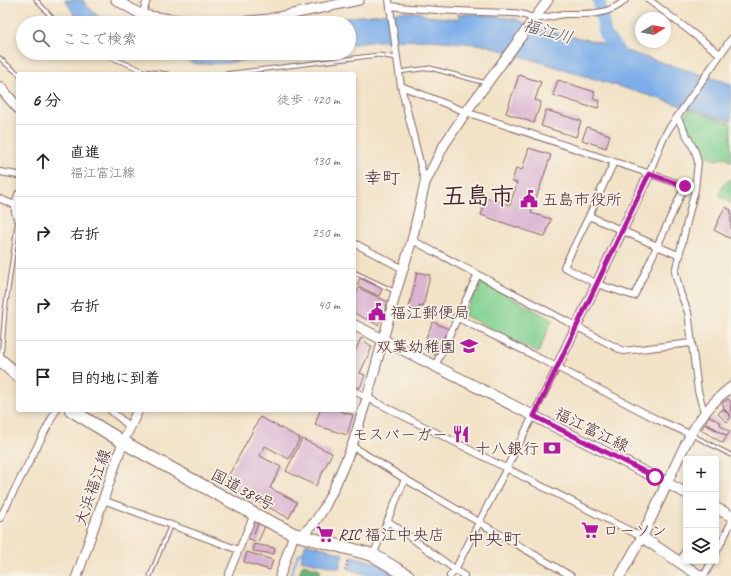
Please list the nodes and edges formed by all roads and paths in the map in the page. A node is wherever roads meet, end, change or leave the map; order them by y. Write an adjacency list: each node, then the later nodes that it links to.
1 (36, 0): 10 (lane)
2 (116, 0): 9 (street)
3 (147, 0): 9 (street)
4 (359, 0): 12 (street)
5 (548, 0): 13 (street)
6 (625, 0): 13 (street)
7 (649, 0): 15 (street)
8 (389, 3): 13 (street); 16 (street)
9 (142, 15): 11 (street)
10 (51, 16)
11 (149, 16)
12 (283, 16)
13 (535, 18): 25 (street)
14 (731, 39): 15 (street)
15 (720, 54): 30 (street)
16 (396, 55): 18 (lane); 24 (street)
17 (0, 58): 21 (lane)
18 (356, 58)
19 (117, 60): 22 (lane)
20 (338, 60): 23 (lane)
21 (16, 72)
22 (152, 72)
23 (242, 72)
24 (398, 72): 25 (lane); 26 (street)
25 (488, 83): 29 (street)
26 (401, 86): 29 (street); 35 (street)
27 (0, 87): 28 (main road)
28 (16, 106)
29 (466, 112): 31 (street); 35 (street)
30 (677, 117): 33 (street); 37 (street)
31 (614, 162): 33 (street); 42 (street)
32 (0, 172): 34 (street)
33 (649, 174): 36 (street); 43 (street)
34 (16, 175)
35 (425, 183): 45 (street)
36 (685, 186): 37 (street); 47 (street)
37 (695, 189): 48 (street)
38 (0, 199): 40 (street)
39 (16, 201): 40 (street)
40 (15, 204): 41 (street)
41 (16, 216)
42 (589, 216): 43 (street); 52 (street)
43 (622, 230): 47 (street); 52 (street)
44 (16, 233): 59 (lane)
45 (412, 240): 49 (street); 51 (street)
46 (356, 245): 49 (street)
47 (658, 246): 48 (street); 52 (street)
48 (680, 256): 58 (street)
49 (403, 269): 53 (street)
50 (356, 273): 53 (lane)
51 (478, 274): 54 (street); 56 (street)
52 (597, 284): 56 (street)
53 (396, 292): 57 (street)
54 (456, 317): 60 (street); 61 (street)
55 (356, 326): 57 (main road, 福江富江線)
56 (576, 328): 58 (street); 61 (street)
57 (383, 340): 60 (main road, 福江富江線); 65 (street)
58 (692, 343): 70 (street)
59 (0, 361): 62 (highway)
60 (435, 366): 71 (main road, 福江富江線)
61 (557, 367): 71 (street); 73 (street)
62 (16, 374)
63 (731, 387): 70 (street)
64 (356, 392): 65 (street)
65 (367, 398): 75 (street); 77 (street)
66 (55, 412): 85 (street)
67 (74, 412): 74 (highway, 国道384号)
68 (112, 412): 72 (street)
69 (137, 412): 72 (street, 大浜福江線)
70 (704, 412): 73 (street)
71 (534, 416): 77 (street); 79 (main road, 福江富江線)
72 (130, 427): 74 (street, 大浜福江線)
73 (690, 434): 76 (lane); 79 (street)
74 (123, 442): 81 (street, 大浜福江線); 83 (highway, 国道384号)
75 (352, 446): 78 (street); 90 (street)
76 (731, 455)
77 (507, 469): 87 (street); 91 (street)
78 (405, 479): 86 (street); 87 (street)
79 (667, 483): 80 (main road, 福江富江線); 91 (main road)
80 (684, 492)
81 (103, 500): 88 (street); 101 (street, 大浜福江線)
82 (719, 510): 84 (main road)
83 (254, 514): 90 (highway, 国道384号); 93 (street)
84 (731, 516)
85 (0, 518)
86 (388, 521): 95 (street); 100 (street)
87 (479, 522): 100 (street); 108 (street)
88 (171, 524): 93 (street); 102 (lane)
89 (731, 524): 92 (street)
90 (297, 535): 94 (highway, 国道384号); 104 (street)
91 (642, 537): 97 (main road); 109 (street)
92 (719, 547)
93 (239, 550): 103 (street)
94 (350, 550): 95 (highway, 国道384号); 99 (path)
95 (373, 555): 105 (highway, 国道384号)
96 (683, 556): 97 (street)
97 (680, 562): 110 (main road)
98 (710, 564): 111 (street)
99 (345, 570)
100 (455, 570): 106 (street); 107 (street)
101 (77, 576)
102 (150, 576)
103 (228, 576)
104 (280, 576)
105 (408, 576)
106 (450, 576)
107 (464, 576)
108 (571, 576)
109 (620, 576)
110 (700, 576)
111 (704, 576)

